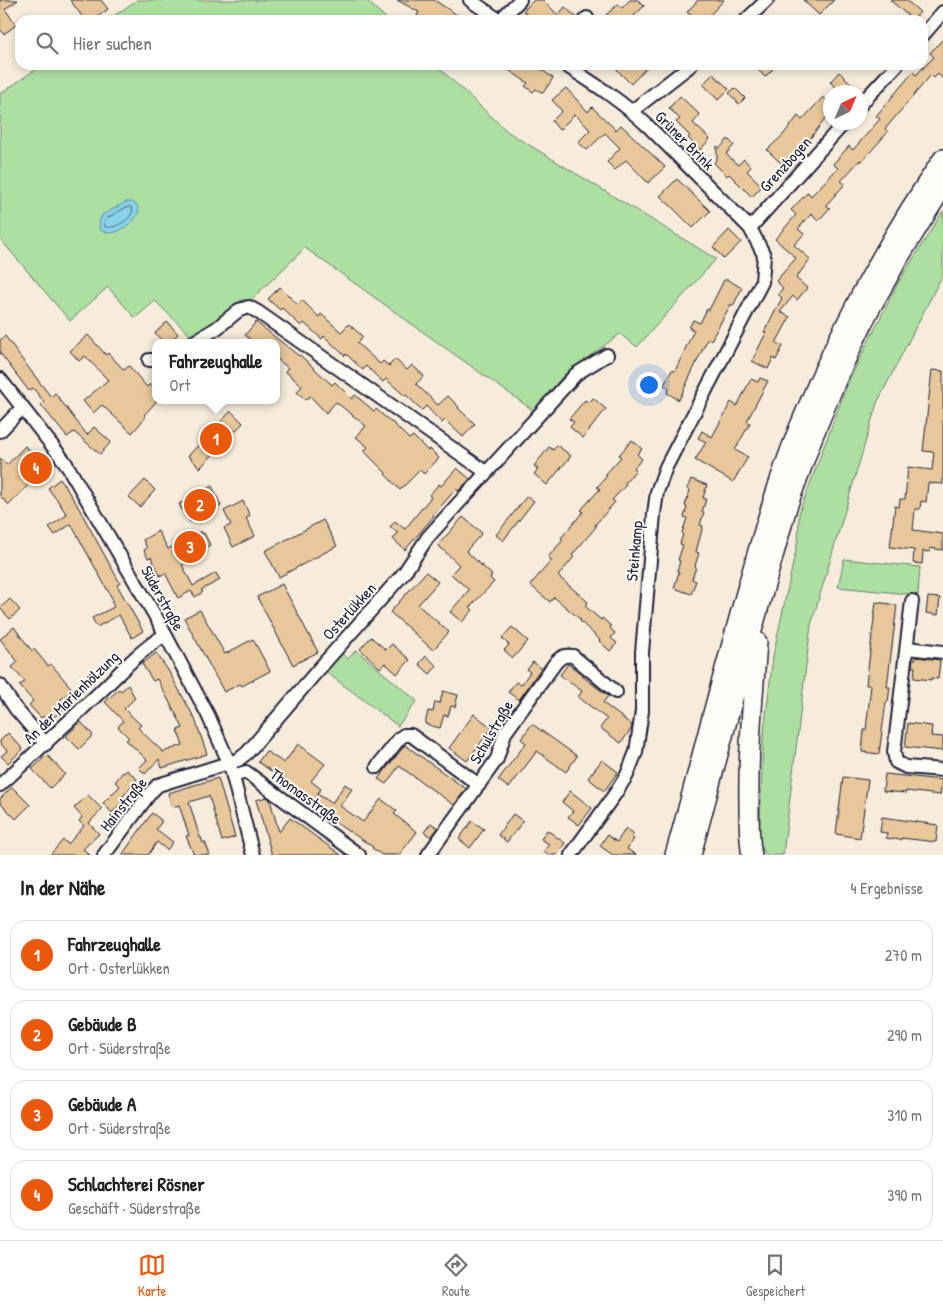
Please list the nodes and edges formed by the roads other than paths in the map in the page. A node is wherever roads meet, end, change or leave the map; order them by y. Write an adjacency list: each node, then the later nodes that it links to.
1 (470, 0): 5 (street)
2 (520, 0): 6 (street)
3 (768, 0): 7 (street)
4 (943, 12): 8 (street)
5 (492, 15)
6 (504, 15)
7 (752, 15)
8 (928, 29)
9 (573, 70): 13 (street, Grüner Brink)
10 (685, 70): 13 (street)
11 (892, 70): 12 (street)
12 (868, 96)
13 (632, 111): 17 (street, Grüner Brink)
14 (838, 130): 17 (street, Grenzbogen)
15 (943, 159): 44 (highway)
16 (943, 186): 26 (highway)
17 (750, 228): 18 (street, Grüner Brink)
18 (764, 255): 43 (street, Steinkamp)
19 (199, 339): 24 (street)
20 (606, 355): 24 (street, Osterlükken)
21 (0, 379): 22 (street, Süderstraße)
22 (23, 407): 23 (street); 27 (street, Süderstraße)
23 (0, 430)
24 (486, 472): 33 (street, Osterlükken)
25 (912, 600): 28 (street)
26 (760, 604): 45 (highway); 46 (highway)
27 (165, 634): 32 (street, An der Marienhölzung); 33 (street, Süderstraße)
28 (907, 648): 29 (street); 35 (street)
29 (943, 652)
30 (0, 685): 32 (street)
31 (616, 692): 38 (street, Schulstraße)
32 (46, 744): 37 (street, An der Marienhölzung)
33 (229, 763): 36 (street, Süderstraße); 39 (street, Hainstraße)
34 (378, 767): 38 (street)
35 (943, 770)
36 (233, 776): 40 (street, Süderstraße); 41 (street, Thomasstraße)
37 (0, 785)
38 (479, 785): 42 (street, Schulstraße)
39 (104, 855)
40 (253, 855)
41 (359, 855)
42 (428, 855)
43 (571, 855)
44 (675, 855)
45 (691, 855)
46 (752, 855)

